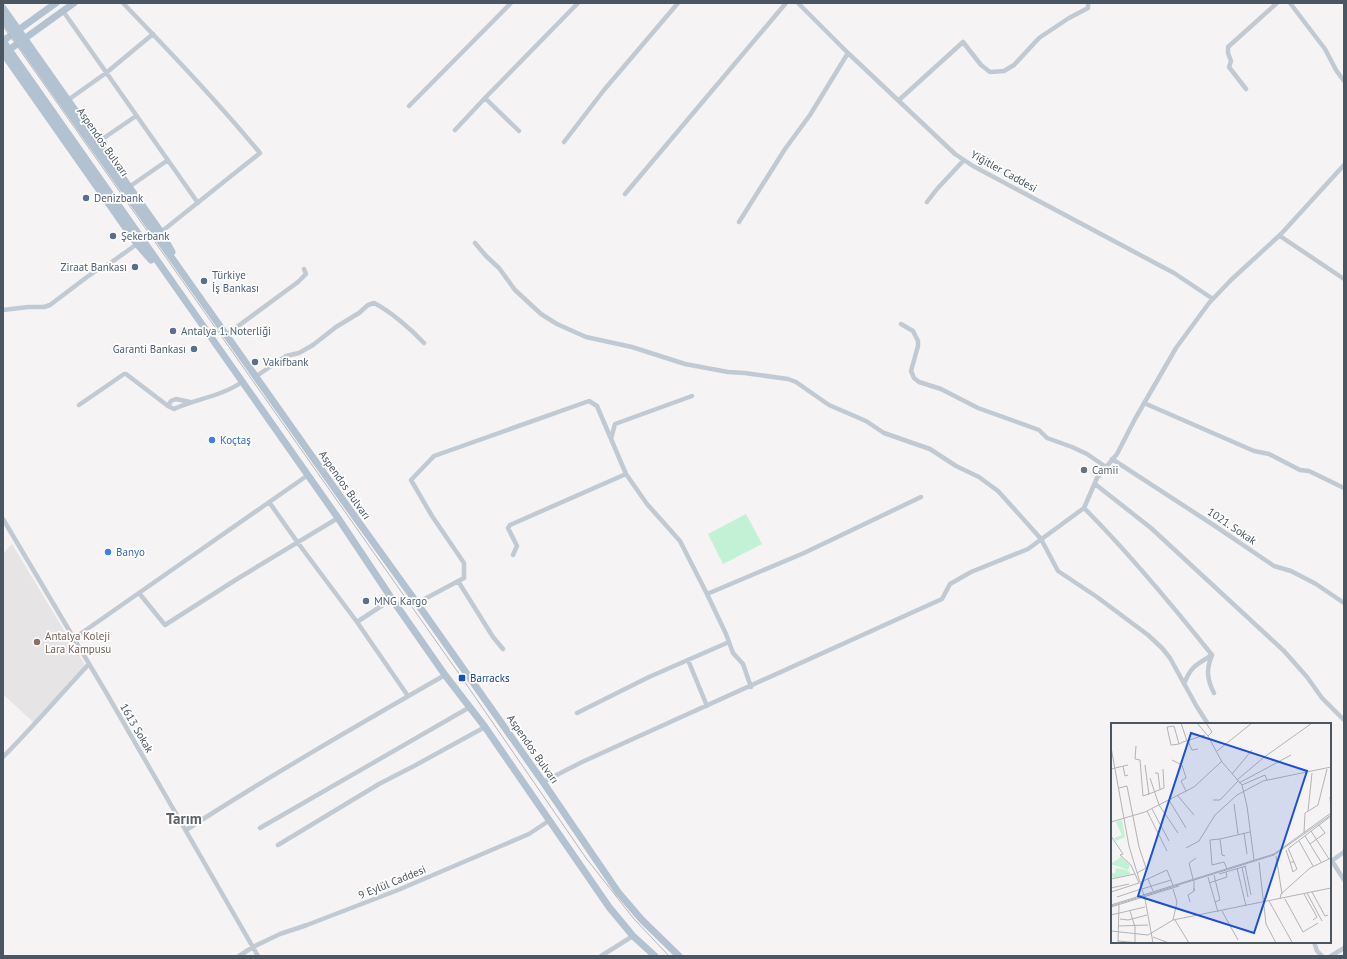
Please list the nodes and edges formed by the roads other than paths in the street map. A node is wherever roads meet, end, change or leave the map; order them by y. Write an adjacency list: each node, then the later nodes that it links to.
1 (55, 3): 15 (main road)
2 (74, 3): 13 (main road)
3 (123, 3): 17 (street)
4 (511, 3): 30 (street)
5 (578, 3): 27 (street)
6 (678, 3): 35 (street)
7 (786, 3): 40 (street)
8 (798, 3): 21 (street, Yiğitler Caddesi)
9 (1088, 3): 29 (street)
10 (1277, 3): 26 (street)
11 (1290, 3): 25 (street)
12 (3, 8): 14 (main road)
13 (63, 11): 18 (main road); 24 (street)
14 (6, 18): 15 (main road); 16 (main road); 49 (main road, Aspendos Bulvarı)
15 (19, 30): 18 (main road); 19 (main road)
16 (3, 32)
17 (153, 34): 24 (street); 42 (street)
18 (25, 38): 20 (main road); 22 (main road)
19 (3, 41): 51 (main road)
20 (33, 50): 23 (main road); 28 (main road)
21 (848, 52): 29 (street, Yiğitler Caddesi); 43 (street)
22 (3, 54): 23 (main road)
23 (13, 67): 47 (main road)
24 (106, 73): 28 (street); 31 (street)
25 (1344, 81)
26 (1246, 89)
27 (485, 98): 32 (street); 33 (street)
28 (68, 100): 34 (main road)
29 (899, 100): 37 (street, Yiğitler Caddesi)
30 (409, 106)
31 (136, 116): 34 (street); 36 (street)
32 (455, 130)
33 (519, 131)
34 (98, 142): 39 (main road)
35 (564, 142)
36 (168, 160): 39 (street); 42 (street)
37 (964, 160): 41 (street); 52 (street, Yiğitler Caddesi)
38 (1344, 165): 45 (street)
39 (129, 187): 44 (main road)
40 (625, 194)
41 (927, 202)
42 (198, 203): 44 (street)
43 (739, 222)
44 (161, 232): 49 (main road)
45 (1280, 236): 50 (street); 52 (street)
46 (475, 243): 76 (street)
47 (137, 244): 51 (main road); 53 (street)
48 (304, 269): 55 (street)
49 (181, 272): 55 (main road, Aspendos Bulvarı)
50 (1344, 279)
51 (171, 282): 58 (main road)
52 (1213, 299): 61 (street)
53 (3, 310)
54 (900, 324): 66 (street)
55 (226, 335): 57 (main road, Aspendos Bulvarı)
56 (424, 342): 57 (street)
57 (255, 377): 83 (main road, Aspendos Bulvarı)
58 (242, 382): 60 (street); 68 (main road)
59 (692, 396): 64 (street)
60 (190, 402): 63 (street); 63 (street)
61 (1144, 403): 65 (street); 70 (street)
62 (79, 405): 63 (street)
63 (168, 406)
64 (611, 439): 67 (street); 79 (street)
65 (1112, 459): 66 (street); 84 (street, 1021. Sokak)
66 (1106, 467): 69 (street)
67 (626, 474): 78 (street); 81 (street)
68 (308, 475): 72 (street); 74 (main road)
69 (1095, 484): 73 (street); 100 (street)
70 (1344, 488)
71 (921, 497): 81 (street)
72 (270, 502): 77 (street); 80 (street)
73 (1084, 508): 76 (street); 89 (street)
74 (338, 518): 77 (street); 82 (main road)
75 (3, 519): 86 (street, 1613 Sokak)
76 (1041, 539): 93 (street); 94 (street)
77 (298, 543): 80 (street); 85 (street)
78 (513, 555)
79 (458, 581): 83 (street); 88 (street)
80 (139, 593): 86 (street)
81 (707, 594): 87 (street)
82 (392, 599): 85 (street); 92 (main road)
83 (417, 603): 104 (main road, Aspendos Bulvarı)
84 (1344, 603)
85 (357, 622): 96 (street)
86 (74, 638): 91 (street, 1613 Sokak)
87 (729, 642): 90 (street); 94 (street)
88 (503, 648)
89 (1212, 655): 93 (street); 95 (street)
90 (688, 660): 97 (street); 99 (street)
91 (89, 664): 103 (street); 107 (street, 1613 Sokak)
92 (445, 675): 96 (street); 98 (main road)
93 (1184, 684): 101 (street)
94 (751, 686): 97 (street)
95 (1214, 693)
96 (408, 696): 107 (street)
97 (707, 706): 104 (street)
98 (470, 708): 102 (main road); 106 (street)
99 (577, 713)
100 (1344, 720)
101 (1207, 723)
102 (485, 727): 105 (main road); 108 (street)
103 (3, 757)
104 (543, 782): 120 (main road, Aspendos Bulvarı)
105 (550, 820): 112 (main road); 114 (street, 9 Eylül Caddesi)
106 (260, 828)
107 (186, 830): 114 (street, 1613 Sokak)
108 (278, 845)
109 (1344, 852): 110 (street)
110 (1331, 861): 111 (street)
111 (1344, 880)
112 (633, 936): 118 (street); 119 (main road)
113 (1314, 943): 121 (street)
114 (253, 947): 116 (street, 9 Eylül Caddesi); 117 (street, 1613 Sokak)
115 (1344, 948): 122 (street)
116 (239, 956)
117 (258, 956)
118 (601, 956)
119 (654, 956)
120 (679, 956)
121 (1322, 956)
122 (1331, 956)

